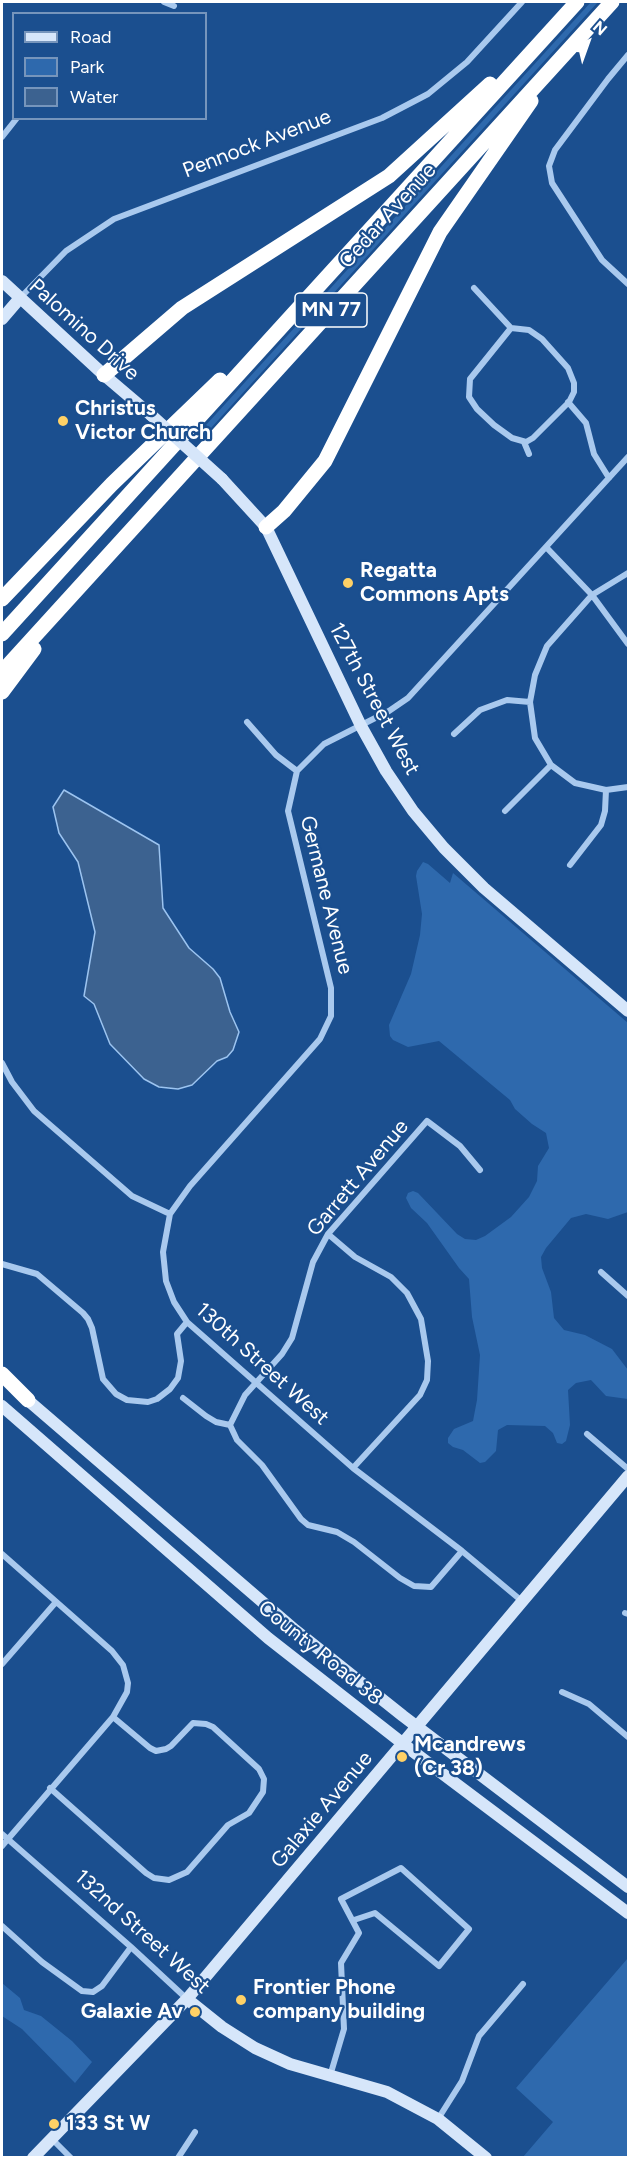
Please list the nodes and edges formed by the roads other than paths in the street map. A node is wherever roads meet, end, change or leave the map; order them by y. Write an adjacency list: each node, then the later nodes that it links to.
1 (164, 2): 5 (street)
2 (522, 2): 14 (street, Pennock Avenue)
3 (577, 2): 6 (highway, Cedar Avenue / MN 77)
4 (612, 2): 7 (highway, Cedar Avenue / MN 77)
5 (174, 6)
6 (554, 26): 17 (highway, Cedar Avenue / MN 77); 18 (highway)
7 (563, 54): 25 (highway); 27 (highway, Cedar Avenue / MN 77)
8 (628, 55): 12 (street)
9 (15, 120): 10 (street)
10 (2, 137)
11 (2, 281): 14 (street, Palomino Drive)
12 (628, 284)
13 (474, 288): 16 (street)
14 (20, 298): 15 (street, Pennock Avenue); 18 (street, Palomino Drive)
15 (2, 319)
16 (511, 328): 19 (street); 20 (street)
17 (272, 335): 30 (highway); 31 (highway, Cedar Avenue / MN 77)
18 (104, 375): 24 (street, Palomino Drive, bridge)
19 (568, 402): 20 (street); 23 (street)
20 (524, 442): 21 (street)
21 (529, 454)
22 (628, 457): 23 (street)
23 (609, 478): 26 (street)
24 (222, 479): 25 (street, 127th Street West)
25 (266, 527): 37 (street, 127th Street West)
26 (546, 547): 29 (street); 37 (street)
27 (99, 565): 33 (highway, Cedar Avenue / MN 77); 34 (highway)
28 (628, 573): 29 (street)
29 (592, 595): 32 (street); 35 (street)
30 (2, 599)
31 (2, 634)
32 (628, 644)
33 (2, 672)
34 (2, 692)
35 (530, 702): 38 (street); 39 (street)
36 (247, 722): 40 (street)
37 (361, 726): 40 (street); 45 (street, 127th Street West)
38 (454, 734)
39 (551, 765): 42 (street); 43 (street)
40 (297, 771): 48 (street, Germane Avenue)
41 (628, 787): 42 (street)
42 (606, 790): 44 (street)
43 (505, 811)
44 (570, 865)
45 (628, 1011)
46 (2, 1063): 48 (street)
47 (480, 1170): 49 (street, Garrett Avenue)
48 (170, 1214): 53 (street, 130th Street West)
49 (328, 1234): 55 (street, Garrett Avenue); 61 (street)
50 (2, 1264): 53 (street)
51 (601, 1272): 52 (street)
52 (628, 1296)
53 (187, 1322): 55 (street, 130th Street West)
54 (2, 1376): 57 (highway)
55 (255, 1383): 59 (street, Garrett Avenue); 61 (street, 130th Street West)
56 (183, 1398): 59 (street)
57 (28, 1400): 71 (street, County Road 38)
58 (2, 1406): 73 (street, County Road 38)
59 (230, 1425): 64 (street)
60 (588, 1434): 62 (street)
61 (353, 1468): 64 (street, 130th Street West)
62 (628, 1469)
63 (628, 1476): 67 (street, Galaxie Avenue)
64 (462, 1551): 67 (street, 130th Street West)
65 (2, 1554): 66 (street)
66 (56, 1602): 68 (street); 70 (street)
67 (523, 1602): 71 (street, Galaxie Avenue)
68 (2, 1664)
69 (562, 1692): 72 (street)
70 (113, 1717): 74 (street); 74 (street)
71 (418, 1727): 73 (street, Galaxie Avenue); 78 (street, County Road 38)
72 (627, 1733)
73 (404, 1744): 79 (street, County Road 38); 84 (street, Galaxie Avenue)
74 (50, 1788): 76 (street)
75 (2, 1834): 76 (street, 132nd Street West)
76 (7, 1839): 77 (street); 82 (street, 132nd Street West)
77 (2, 1846)
78 (628, 1887)
79 (628, 1913)
80 (354, 1920): 80 (street); 85 (street)
81 (2, 1926): 82 (street)
82 (131, 1947): 84 (street, 132nd Street West)
83 (523, 1984): 86 (street)
84 (187, 1999): 85 (street, 132nd Street West); 88 (street, Galaxie Avenue)
85 (330, 2076): 86 (street, 132nd Street West)
86 (438, 2119): 92 (street, 132nd Street West)
87 (195, 2132): 91 (street)
88 (51, 2139): 89 (street, Galaxie Avenue); 90 (street)
89 (33, 2157)
90 (70, 2157)
91 (178, 2157)
92 (486, 2157)

